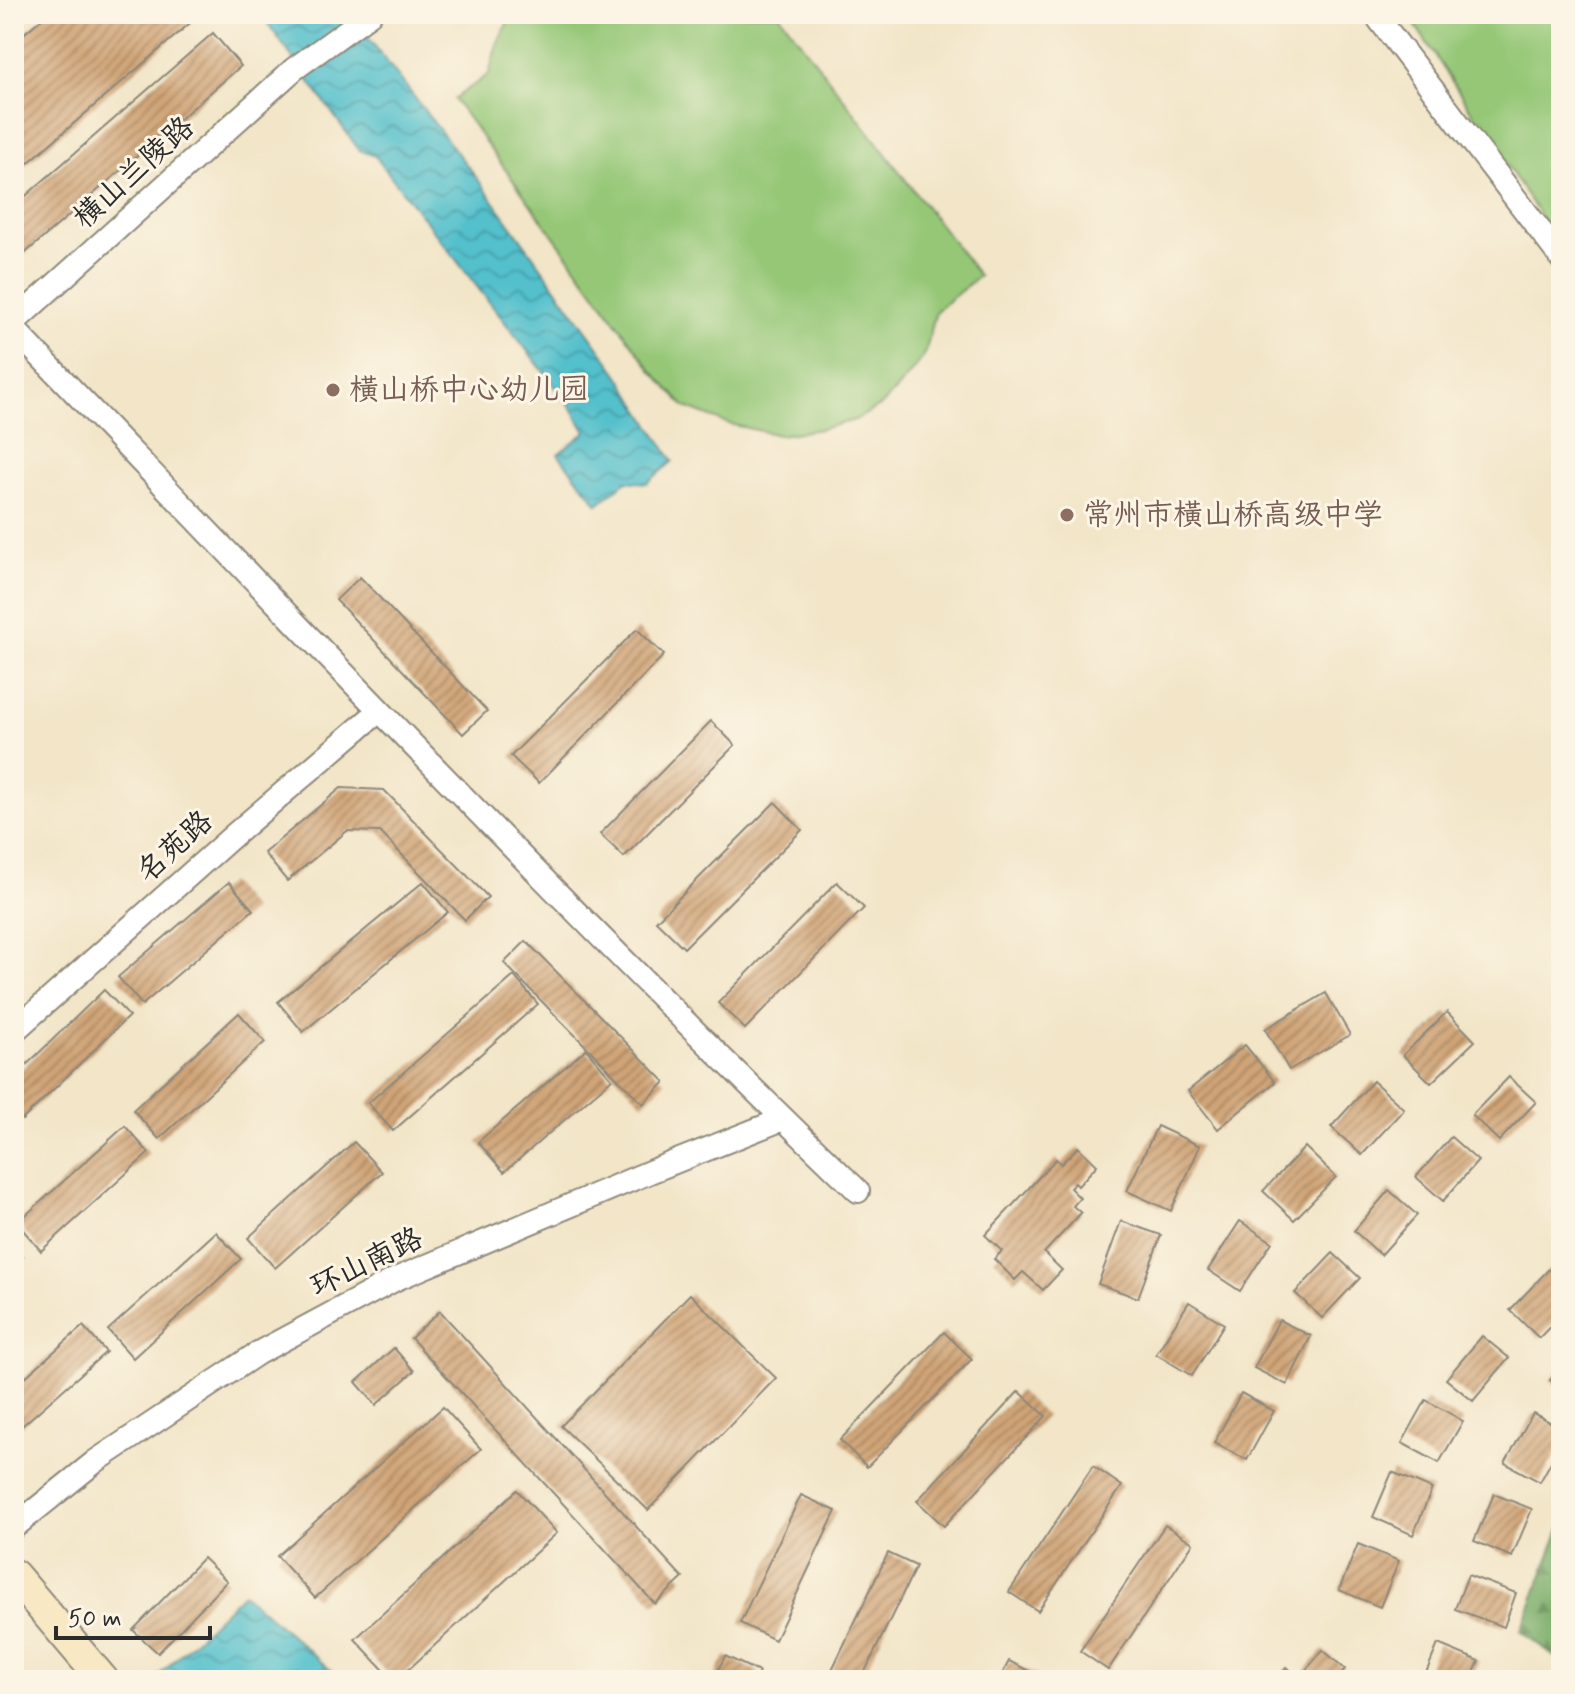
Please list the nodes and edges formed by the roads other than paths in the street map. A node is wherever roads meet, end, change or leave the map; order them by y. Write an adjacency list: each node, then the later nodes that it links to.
1 (370, 14): 4 (street, 横山兰陵路)
2 (1375, 14): 3 (street)
3 (1561, 258)
4 (14, 322)
5 (14, 329): 6 (street)
6 (379, 711): 7 (street, 名苑路); 8 (street)
7 (14, 1031)
8 (783, 1119): 9 (street); 10 (street, 环山南路)
9 (858, 1191)
10 (14, 1527)
11 (14, 1575): 12 (main road)
12 (103, 1680)

